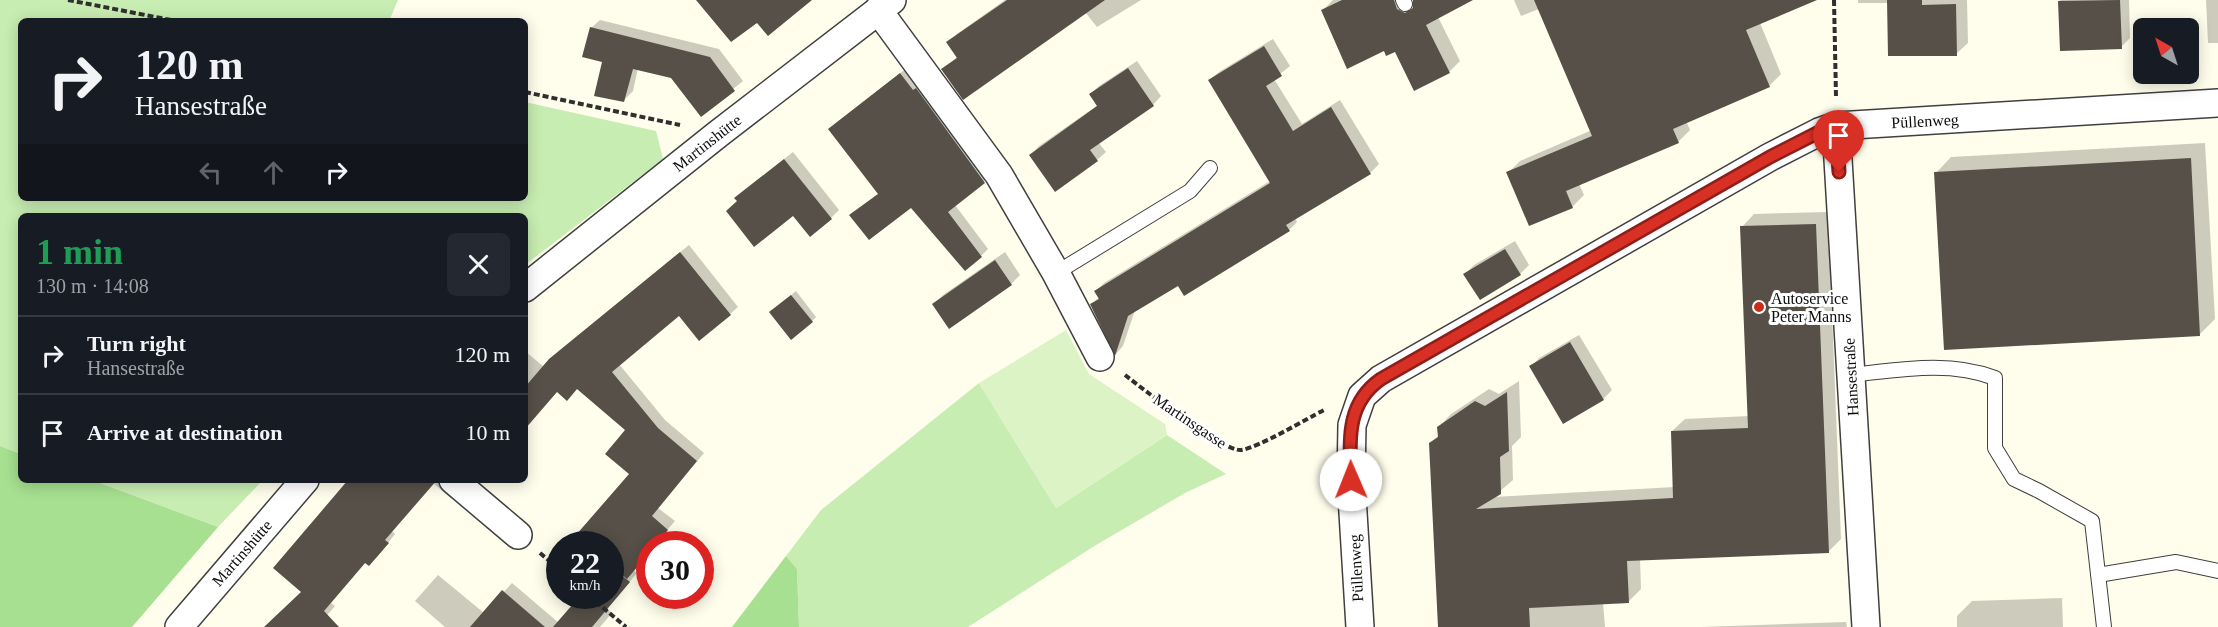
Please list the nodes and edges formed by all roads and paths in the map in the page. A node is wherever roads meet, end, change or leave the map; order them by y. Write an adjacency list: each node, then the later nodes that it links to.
1 (68, 0): 4 (path)
2 (1834, 0): 7 (path)
3 (885, 5): 8 (street, Martinshütte); 10 (street)
4 (161, 18)
5 (528, 93): 8 (path)
6 (2218, 103): 7 (street, Püllenweg)
7 (1836, 126): 13 (street, Hansestraße); 14 (street, Püllenweg)
8 (718, 134): 11 (street, Martinshütte)
9 (1210, 168): 10 (lane)
10 (1056, 273): 12 (street)
11 (528, 286)
12 (1100, 357): 14 (path, Martinsgasse)
13 (1851, 375): 19 (lane); 24 (street, Hansestraße)
14 (1371, 386): 23 (street, Püllenweg)
15 (302, 483): 21 (street, Martinshütte)
16 (457, 483): 17 (street)
17 (518, 535)
18 (2218, 571): 19 (lane)
19 (2098, 575): 25 (lane)
20 (605, 609): 22 (path)
21 (179, 627)
22 (626, 627)
23 (1360, 627)
24 (1866, 627)
25 (2104, 627)

